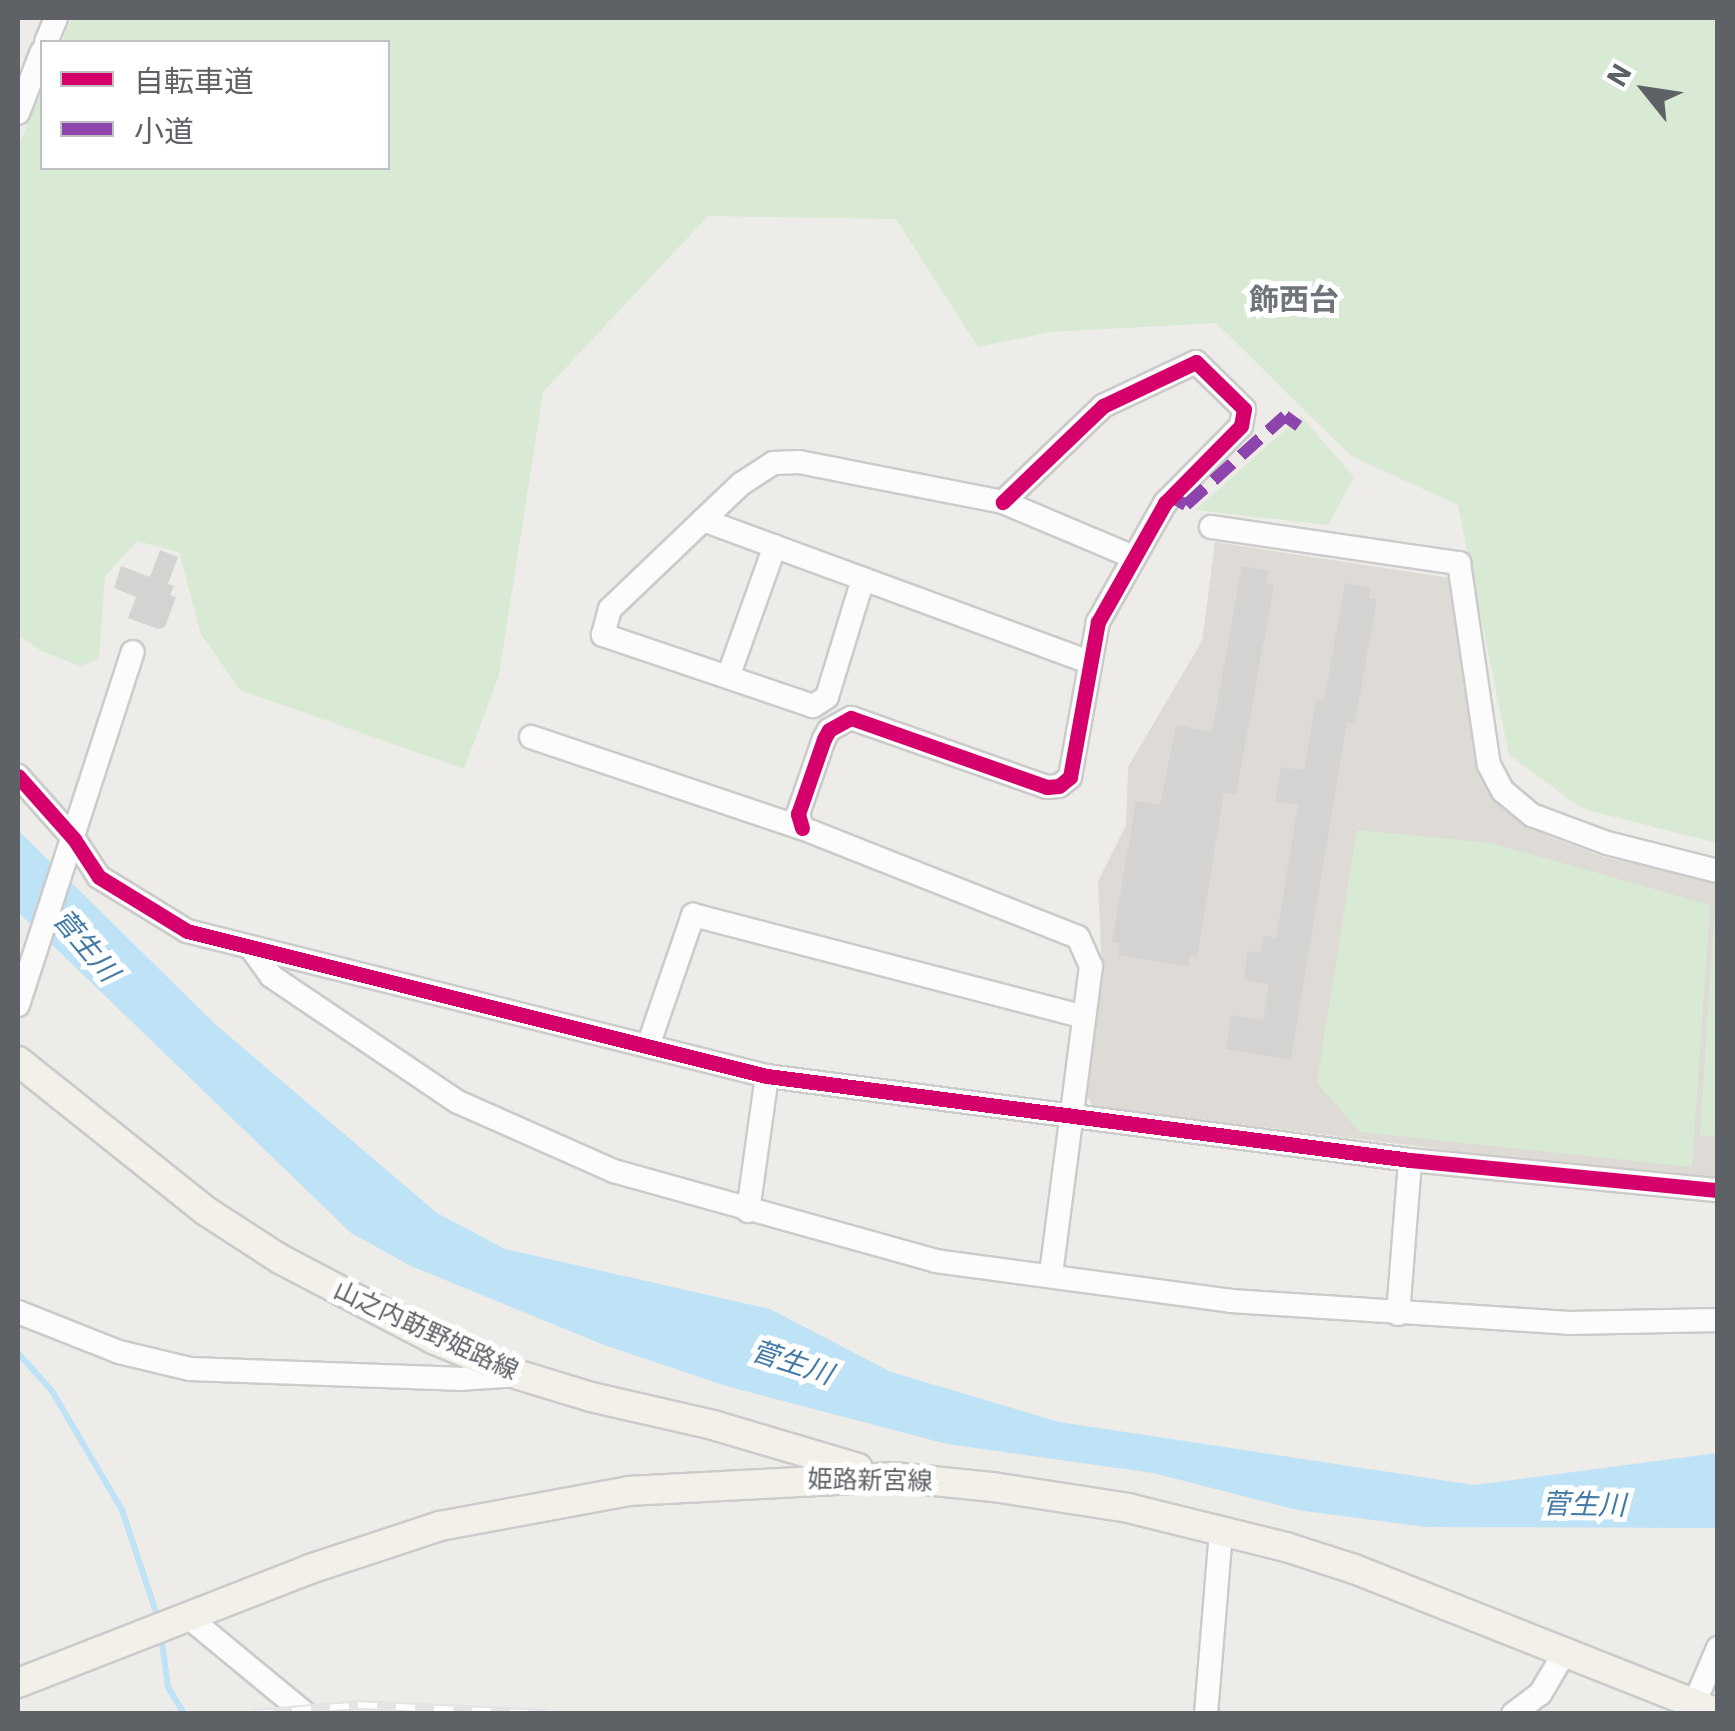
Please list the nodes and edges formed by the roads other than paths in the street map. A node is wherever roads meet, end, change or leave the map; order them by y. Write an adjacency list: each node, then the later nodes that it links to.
1 (40, 56): 2 (street)
2 (18, 113)
3 (1003, 502): 4 (street); 7 (street); 7 (street)
4 (704, 520): 6 (street); 11 (street)
5 (1210, 527): 16 (street)
6 (775, 546): 8 (street); 11 (street)
7 (1133, 557): 10 (street)
8 (863, 579): 10 (street); 11 (street)
9 (133, 652): 15 (street)
10 (1089, 662): 14 (street)
11 (728, 677)
12 (531, 737): 14 (street)
13 (18, 776): 15 (street)
14 (802, 828): 19 (street)
15 (70, 848): 17 (street); 18 (street)
16 (1718, 870)
17 (252, 948): 20 (street); 26 (street)
18 (18, 1005)
19 (1084, 1017): 20 (street); 23 (street)
20 (648, 1046): 22 (street)
21 (18, 1061): 31 (main road, 山之内莇野姫路線)
22 (767, 1076): 23 (street); 26 (street)
23 (1071, 1113): 24 (street); 27 (street)
24 (1410, 1160): 25 (street); 29 (street)
25 (1718, 1190)
26 (748, 1212): 27 (street)
27 (1051, 1276): 29 (street)
28 (18, 1312): 31 (street)
29 (1398, 1314): 30 (street)
30 (1718, 1320)
31 (519, 1375): 32 (main road, 山之内莇野姫路線)
32 (755, 1438): 33 (main road, 山之内莇野姫路線); 34 (main road)
33 (894, 1477): 34 (main road, 姫路新宮線); 35 (main road, 姫路新宮線)
34 (724, 1484): 36 (main road, 姫路新宮線)
35 (1222, 1530): 38 (main road, 姫路新宮線); 42 (street)
36 (188, 1616): 39 (main road, 姫路新宮線); 41 (street)
37 (1718, 1648): 40 (street)
38 (1566, 1652): 40 (main road, 姫路新宮線); 43 (street)
39 (18, 1684)
40 (1701, 1710)
41 (306, 1714)
42 (1206, 1714)
43 (1512, 1714)

